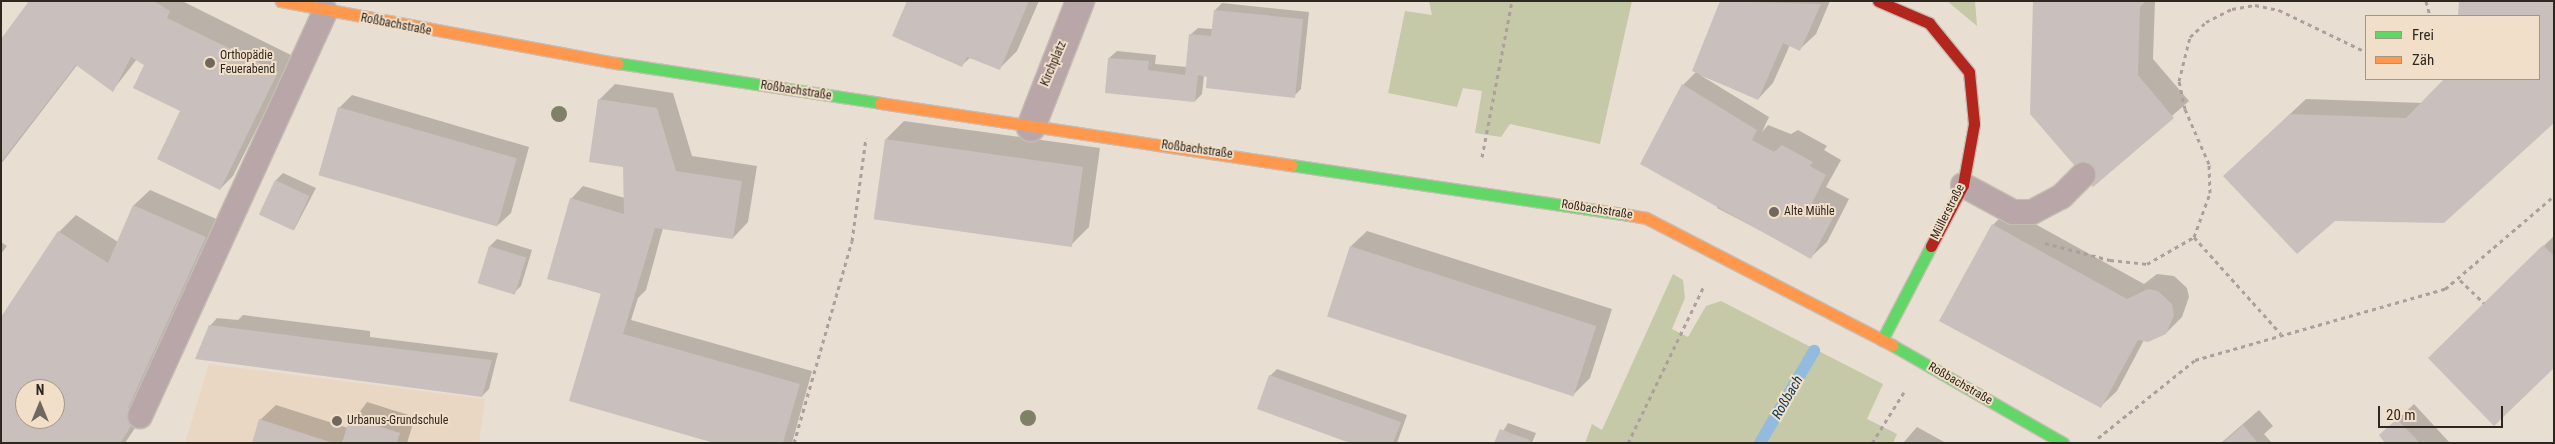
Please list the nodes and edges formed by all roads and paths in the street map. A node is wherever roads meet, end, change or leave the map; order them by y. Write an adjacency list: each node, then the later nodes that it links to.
1 (281, 1): 6 (street, Roßbachstraße)
2 (1080, 1): 10 (street, Kirchplatz)
3 (1512, 1): 11 (path)
4 (1878, 1): 13 (street, Müllerstraße)
5 (2426, 1): 7 (path)
6 (325, 11): 9 (street, Roßbachstraße); 23 (lane)
7 (2430, 15)
8 (2365, 52): 15 (path)
9 (871, 102): 10 (street, Roßbachstraße); 24 (path)
10 (1031, 127): 17 (street, Roßbachstraße)
11 (1482, 158)
12 (2083, 175): 13 (lane)
13 (1963, 185): 21 (street, Müllerstraße)
14 (2554, 196): 18 (path)
15 (2194, 237): 16 (path); 20 (path)
16 (2039, 242)
17 (1721, 255): 21 (street, Roßbachstraße); 25 (path)
18 (2460, 280): 19 (path); 20 (path)
19 (2484, 303)
20 (2281, 334): 28 (path)
21 (1882, 340): 22 (street, Roßbachstraße)
22 (1922, 362): 26 (path); 27 (street, Roßbachstraße)
23 (140, 416)
24 (794, 443)
25 (1628, 443)
26 (1872, 443)
27 (2063, 443)
28 (2092, 443)

